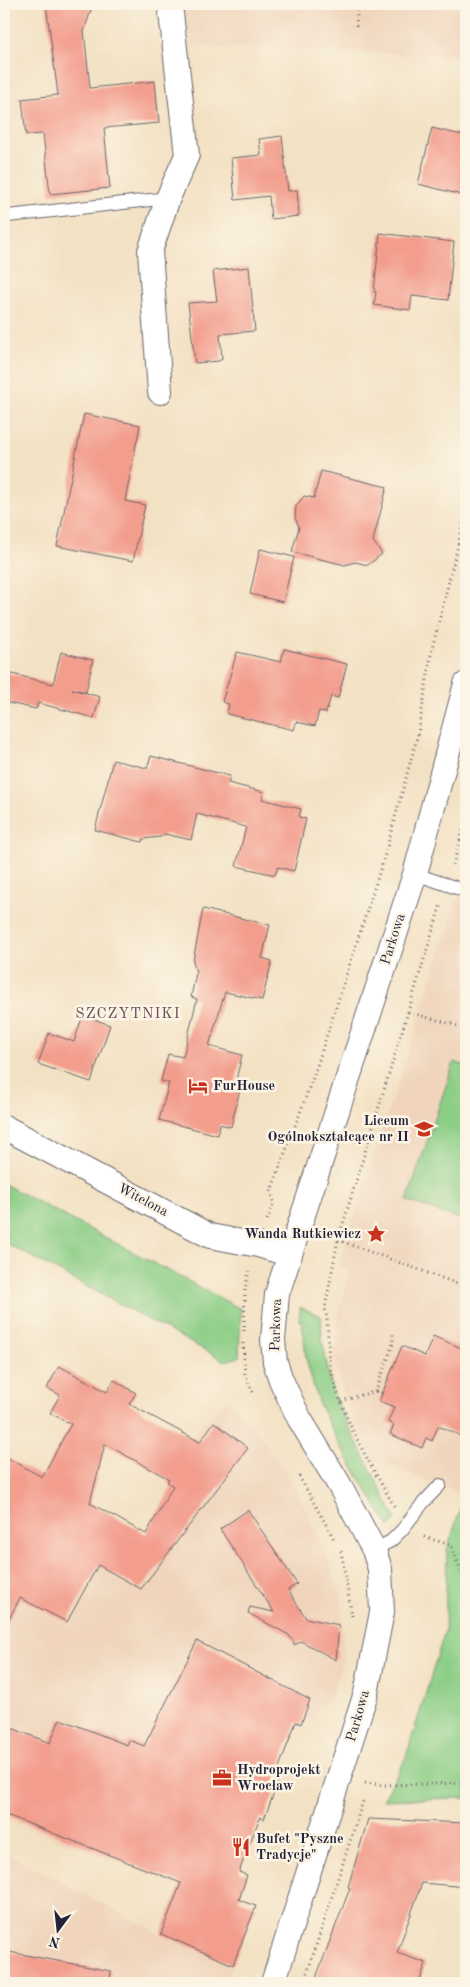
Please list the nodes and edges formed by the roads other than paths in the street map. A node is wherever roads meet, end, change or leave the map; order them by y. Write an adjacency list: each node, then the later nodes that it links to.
1 (170, 4): 2 (street)
2 (168, 198): 3 (lane); 4 (street)
3 (8, 216)
4 (160, 392)
5 (466, 684): 6 (street, Parkowa)
6 (415, 874): 7 (lane); 9 (street, Parkowa)
7 (466, 891)
8 (4, 1127): 9 (street, Witelona)
9 (288, 1254): 11 (street, Parkowa)
10 (440, 1485): 11 (lane)
11 (374, 1550): 12 (street, Parkowa)
12 (273, 1983)

